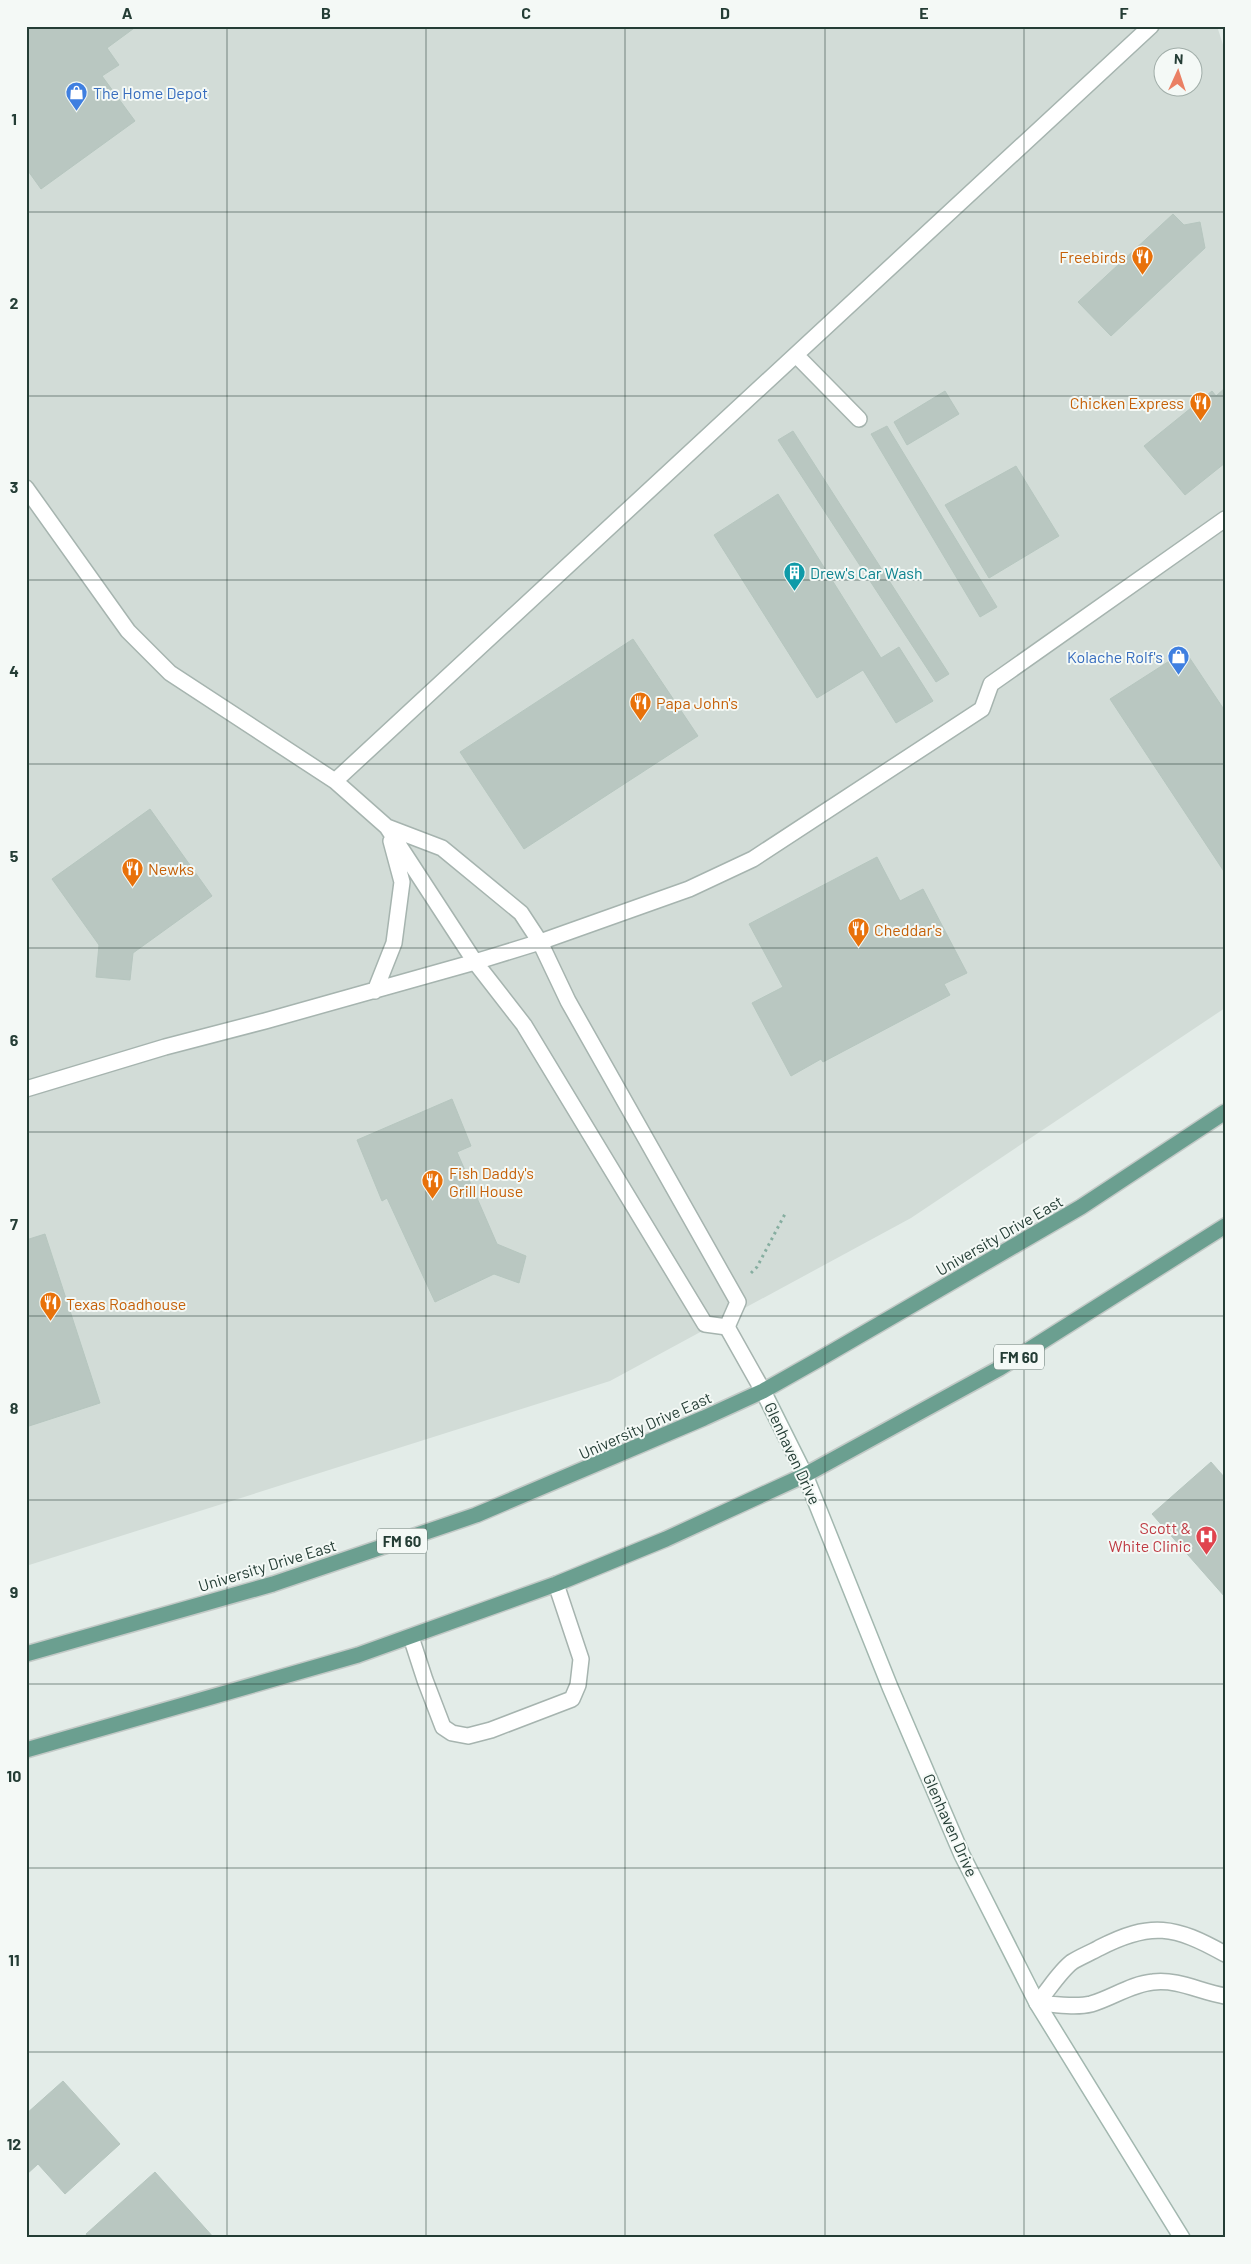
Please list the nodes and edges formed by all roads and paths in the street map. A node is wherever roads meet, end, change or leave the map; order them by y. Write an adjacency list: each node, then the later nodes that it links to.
1 (1151, 26): 2 (street)
2 (796, 354): 3 (street); 6 (street)
3 (859, 418)
4 (26, 488): 6 (street)
5 (1225, 519): 8 (street)
6 (335, 781): 7 (street)
7 (387, 827): 8 (street); 9 (street); 10 (street)
8 (540, 942): 9 (street); 16 (street)
9 (475, 962): 10 (street); 16 (street)
10 (375, 991): 11 (street)
11 (26, 1089)
12 (1225, 1112): 17 (main road, University Drive East / FM 60)
13 (785, 1214): 15 (path)
14 (1225, 1226): 18 (main road, FM 60)
15 (747, 1277)
16 (727, 1327): 17 (street, Glenhaven Drive)
17 (764, 1391): 18 (street, Glenhaven Drive); 21 (main road, University Drive East / FM 60)
18 (805, 1475): 19 (main road, FM 60); 25 (street, Glenhaven Drive)
19 (556, 1584): 20 (main road, FM 60); 20 (street)
20 (411, 1637): 22 (main road, FM 60)
21 (26, 1654)
22 (26, 1750)
23 (1225, 1954): 25 (street)
24 (1225, 1996): 25 (street)
25 (1037, 2003): 26 (street, Glenhaven Drive)
26 (1182, 2238)

